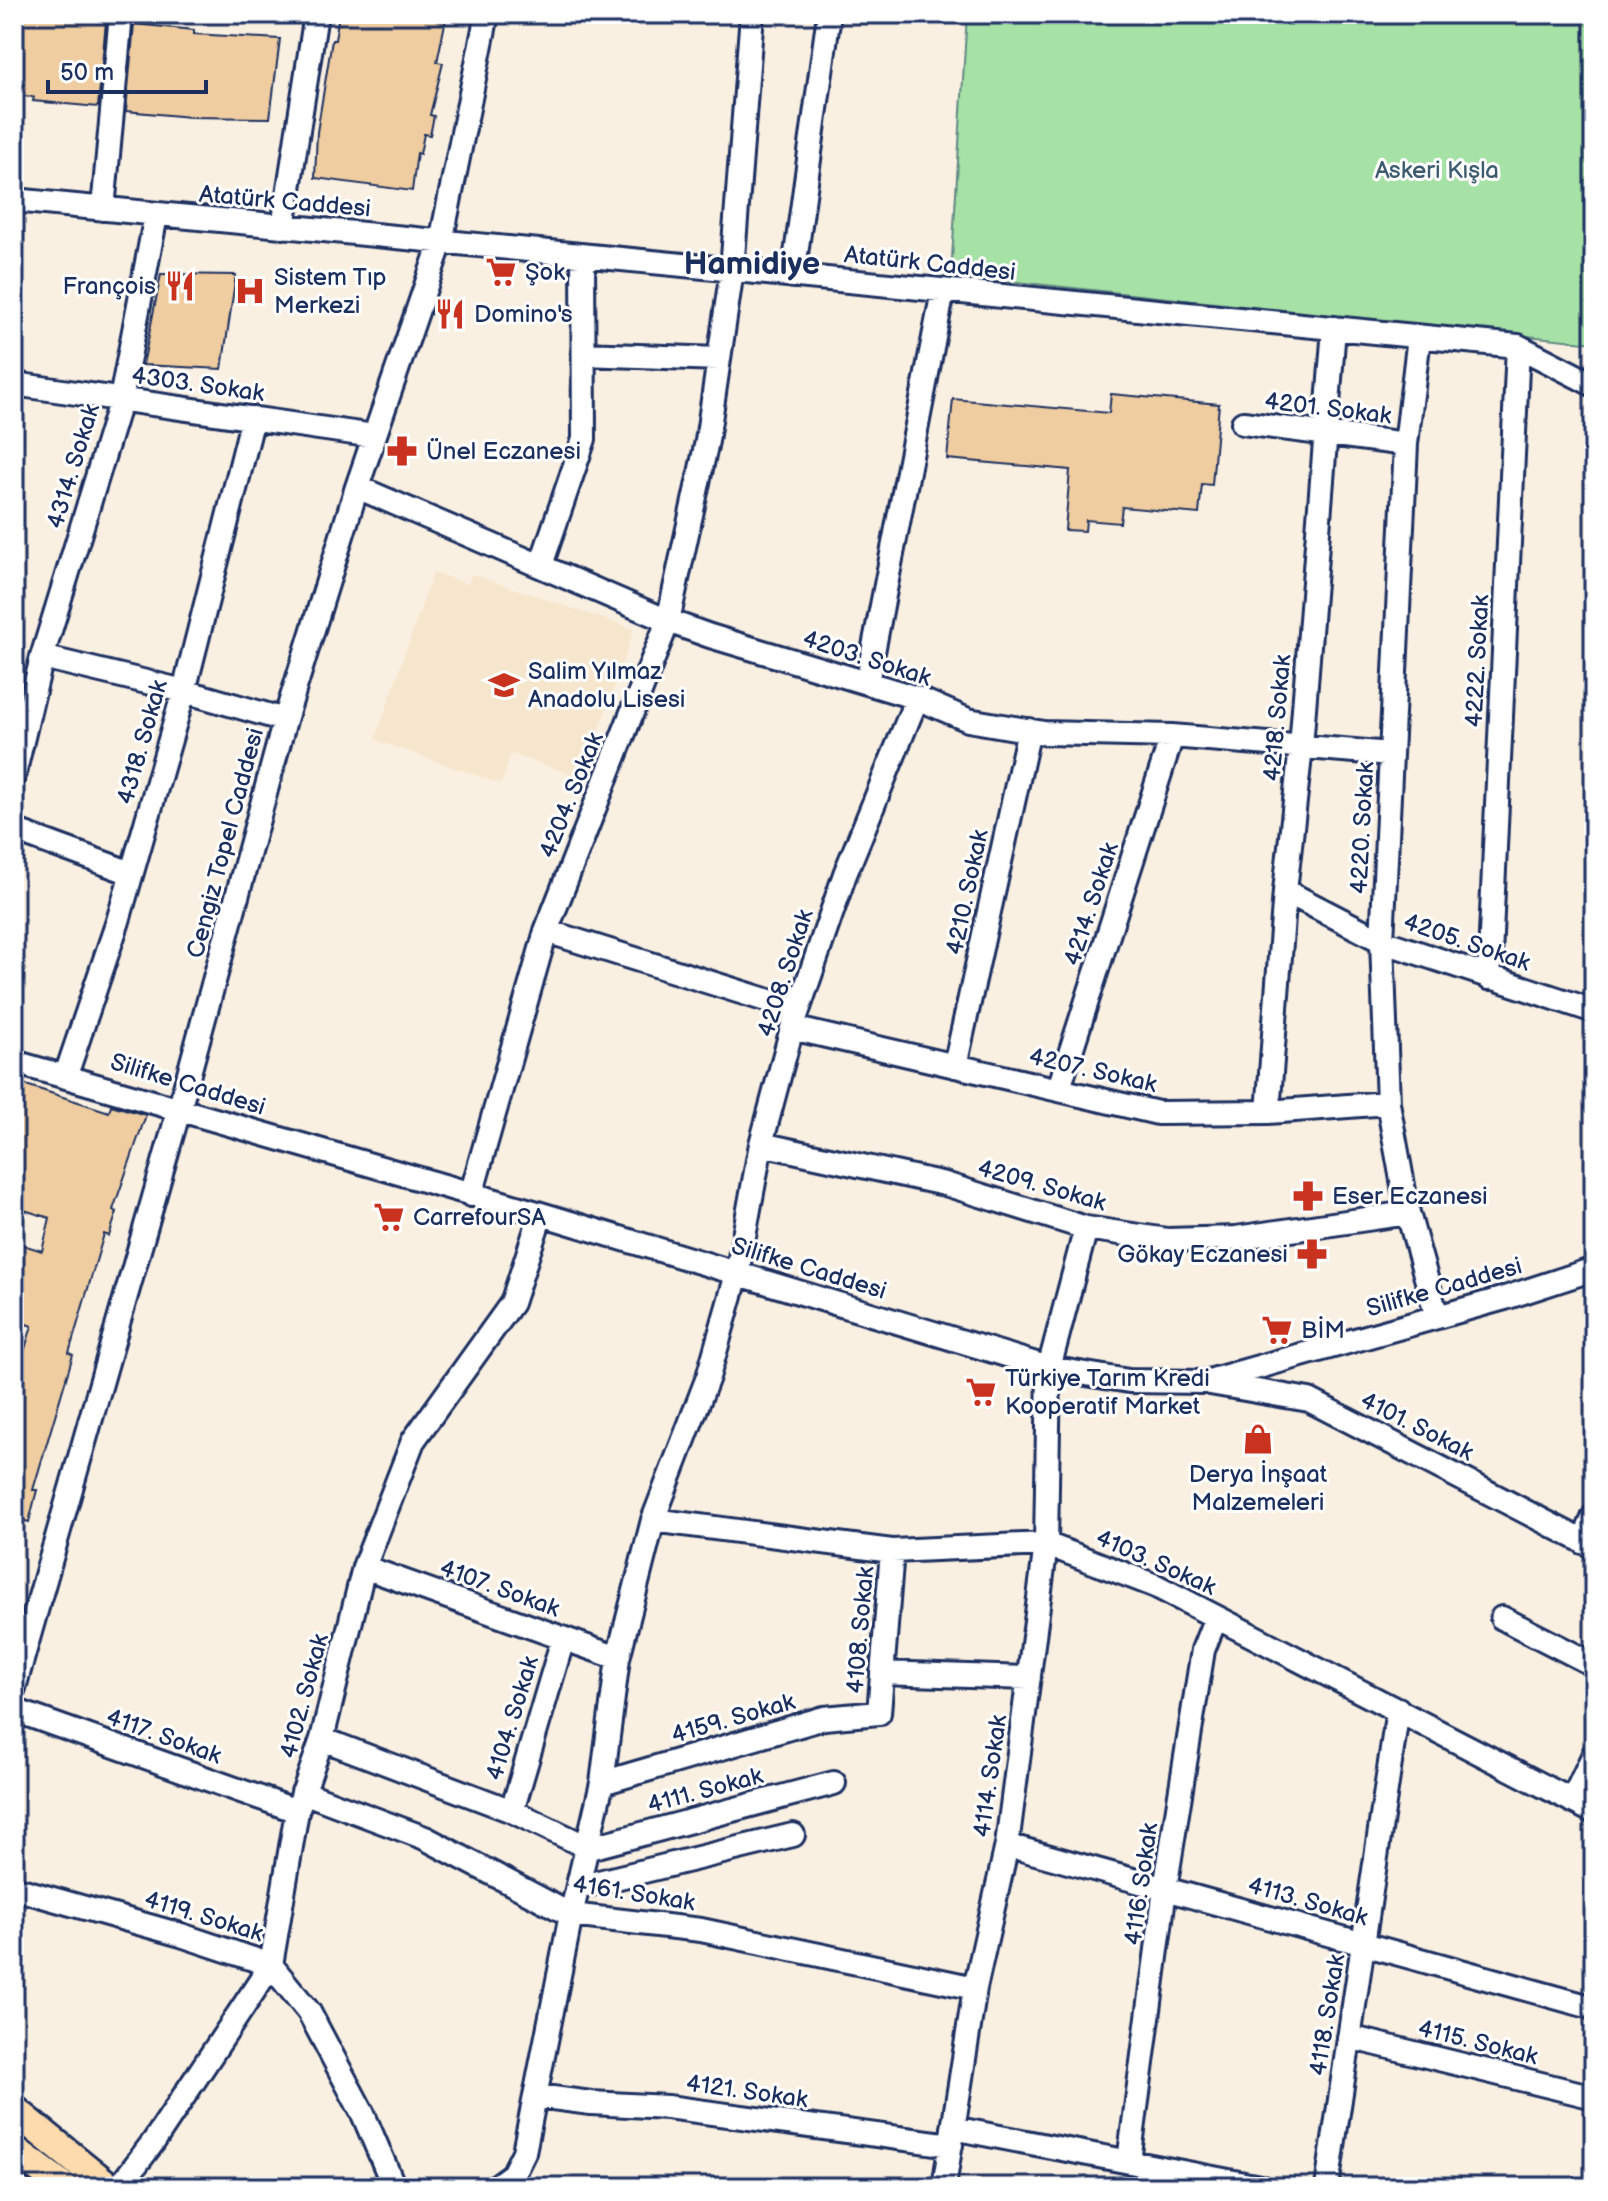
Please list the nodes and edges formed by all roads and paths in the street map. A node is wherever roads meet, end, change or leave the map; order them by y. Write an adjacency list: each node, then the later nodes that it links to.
1 (121, 14): 7 (street)
2 (316, 14): 9 (street)
3 (487, 14): 10 (street, Cengiz Topel Caddesi)
4 (752, 14): 12 (street, 4204. Sokak)
5 (829, 14): 13 (street)
6 (14, 200): 7 (street, Atatürk Caddesi)
7 (103, 209): 8 (street, Atatürk Caddesi)
8 (156, 215): 9 (street, Atatürk Caddesi); 22 (street, 4314. Sokak)
9 (283, 227): 10 (street, Atatürk Caddesi)
10 (441, 242): 11 (street, Atatürk Caddesi); 26 (street, Cengiz Topel Caddesi)
11 (583, 256): 12 (street, Atatürk Caddesi); 18 (street)
12 (732, 270): 13 (street, Atatürk Caddesi); 19 (street, 4204. Sokak)
13 (793, 276): 14 (street, Atatürk Caddesi)
14 (943, 291): 15 (street, Atatürk Caddesi); 32 (street)
15 (1334, 328): 16 (street, Atatürk Caddesi); 25 (street, 4218. Sokak)
16 (1419, 337): 17 (street, Atatürk Caddesi); 27 (street, 4220. Sokak)
17 (1518, 346): 21 (street, Atatürk Caddesi); 46 (street, 4222. Sokak)
18 (584, 354): 19 (street); 29 (street)
19 (719, 359): 30 (street, 4204. Sokak)
20 (14, 384): 22 (street, 4303. Sokak)
21 (1594, 385)
22 (121, 399): 23 (street, 4303. Sokak); 31 (street, 4314. Sokak)
23 (253, 418): 26 (street, 4303. Sokak); 33 (street, 4318. Sokak)
24 (1243, 423): 25 (street, 4201. Sokak)
25 (1325, 435): 27 (street, 4201. Sokak); 38 (street, 4218. Sokak)
26 (374, 436): 28 (street, Cengiz Topel Caddesi)
27 (1406, 444): 39 (street, 4220. Sokak)
28 (357, 487): 29 (street, 4203. Sokak); 35 (street, Cengiz Topel Caddesi)
29 (541, 565): 30 (street, 4203. Sokak)
30 (668, 621): 32 (street, 4203. Sokak); 44 (street, 4204. Sokak)
31 (42, 657): 33 (street); 40 (street, 4314. Sokak)
32 (867, 683): 34 (street, 4203. Sokak)
33 (184, 691): 35 (street); 42 (street, 4318. Sokak)
34 (917, 698): 36 (street, 4203. Sokak); 48 (street, 4208. Sokak)
35 (285, 720): 54 (street, Cengiz Topel Caddesi)
36 (1029, 730): 37 (street, 4203. Sokak); 50 (street, 4210. Sokak)
37 (1172, 736): 38 (street, 4203. Sokak); 52 (street, 4214. Sokak)
38 (1301, 747): 39 (street, 4203. Sokak); 43 (street, 4218. Sokak)
39 (1391, 754): 45 (street, 4220. Sokak)
40 (14, 775)
41 (14, 830): 42 (street)
42 (131, 873): 51 (street, 4318. Sokak)
43 (1285, 891): 45 (street, 4205. Sokak); 55 (street, 4218. Sokak)
44 (546, 931): 48 (street, 4207. Sokak); 57 (street, 4204. Sokak)
45 (1382, 941): 46 (street, 4205. Sokak); 53 (street, 4220. Sokak)
46 (1489, 978): 47 (street, 4205. Sokak)
47 (1594, 1011)
48 (795, 1019): 50 (street, 4207. Sokak); 56 (street, 4208. Sokak)
49 (15, 1066): 51 (street, Silifke Caddesi)
50 (955, 1066): 52 (street, 4207. Sokak)
51 (66, 1075): 54 (street, Silifke Caddesi)
52 (1059, 1088): 55 (street, 4207. Sokak)
53 (1388, 1103): 55 (street, 4207. Sokak); 58 (street, 4220. Sokak)
54 (179, 1110): 57 (street, Silifke Caddesi); 79 (street, Cengiz Topel Caddesi)
55 (1268, 1112)
56 (761, 1144): 60 (street, 4209. Sokak); 62 (street, 4208. Sokak)
57 (471, 1195): 59 (street, Silifke Caddesi)
58 (1408, 1213): 60 (street, 4209. Sokak); 63 (street, 4220. Sokak)
59 (541, 1214): 62 (street, Silifke Caddesi); 71 (street, 4102. Sokak)
60 (1086, 1228): 64 (street, 4114. Sokak)
61 (1594, 1269): 63 (street, Silifke Caddesi)
62 (737, 1274): 64 (street, Silifke Caddesi); 67 (street, 4208. Sokak)
63 (1437, 1317): 65 (street, Silifke Caddesi)
64 (1049, 1368): 65 (street, Silifke Caddesi); 68 (street, 4114. Sokak)
65 (1205, 1382): 69 (street, 4101. Sokak)
66 (1594, 1516): 69 (street)
67 (653, 1520): 70 (street, 4103. Sokak); 75 (street, 4208. Sokak)
68 (1046, 1544): 70 (street, 4103. Sokak); 72 (street, 4103. Sokak); 78 (street, 4114. Sokak)
69 (1588, 1544)
70 (892, 1551): 77 (street, 4108. Sokak)
71 (364, 1567): 74 (street, 4107. Sokak); 83 (street, 4102. Sokak)
72 (1216, 1617): 80 (street, 4103. Sokak); 96 (street, 4116. Sokak)
73 (1502, 1618): 76 (street)
74 (563, 1639): 75 (street, 4107. Sokak); 89 (street, 4104. Sokak)
75 (618, 1658): 85 (street, 4208. Sokak)
76 (1594, 1665)
77 (882, 1673): 78 (street); 82 (street, 4108. Sokak)
78 (1029, 1678): 92 (street, 4114. Sokak)
79 (14, 1688)
80 (1398, 1709): 87 (street, 4103. Sokak); 98 (street, 4118. Sokak)
81 (14, 1710): 88 (street, 4117. Sokak)
82 (879, 1713): 85 (street, 4159. Sokak)
83 (322, 1739): 88 (street, 4102. Sokak); 89 (street)
84 (1594, 1754): 87 (street)
85 (602, 1783): 93 (street, 4208. Sokak)
86 (834, 1783): 93 (street, 4111. Sokak)
87 (1572, 1801): 90 (street, 4103. Sokak)
88 (300, 1802): 97 (street, 4161. Sokak); 99 (street, 4102. Sokak)
89 (512, 1811): 93 (street)
90 (1594, 1812)
91 (793, 1835): 94 (street)
92 (1007, 1845): 96 (street, 4113. Sokak); 100 (street, 4114. Sokak)
93 (589, 1848): 94 (street, 4208. Sokak)
94 (578, 1887): 97 (street, 4208. Sokak)
95 (14, 1888): 99 (street, 4119. Sokak)
96 (1165, 1889): 98 (street, 4113. Sokak); 108 (street, 4116. Sokak)
97 (571, 1915): 100 (street, 4161. Sokak); 103 (street, 4208. Sokak)
98 (1364, 1944): 101 (street, 4113. Sokak); 102 (street, 4118. Sokak)
99 (271, 1965): 113 (street, 4102. Sokak); 114 (street, 4119. Sokak)
100 (975, 1988): 106 (street, 4114. Sokak)
101 (1594, 2008)
102 (1349, 2037): 104 (street, 4115. Sokak); 117 (street, 4118. Sokak)
103 (537, 2096): 106 (street, 4121. Sokak); 109 (street, 4208. Sokak)
104 (1594, 2097)
105 (14, 2110): 112 (main road)
106 (952, 2136): 108 (street, 4121. Sokak); 115 (street, 4114. Sokak)
107 (14, 2150): 111 (main road)
108 (1129, 2161): 110 (street, 4121. Sokak)
109 (510, 2183)
110 (1212, 2183): 116 (street, 4121. Sokak)
111 (64, 2187)
112 (109, 2187)
113 (119, 2187)
114 (394, 2187)
115 (944, 2187)
116 (1260, 2187)
117 (1327, 2187)

